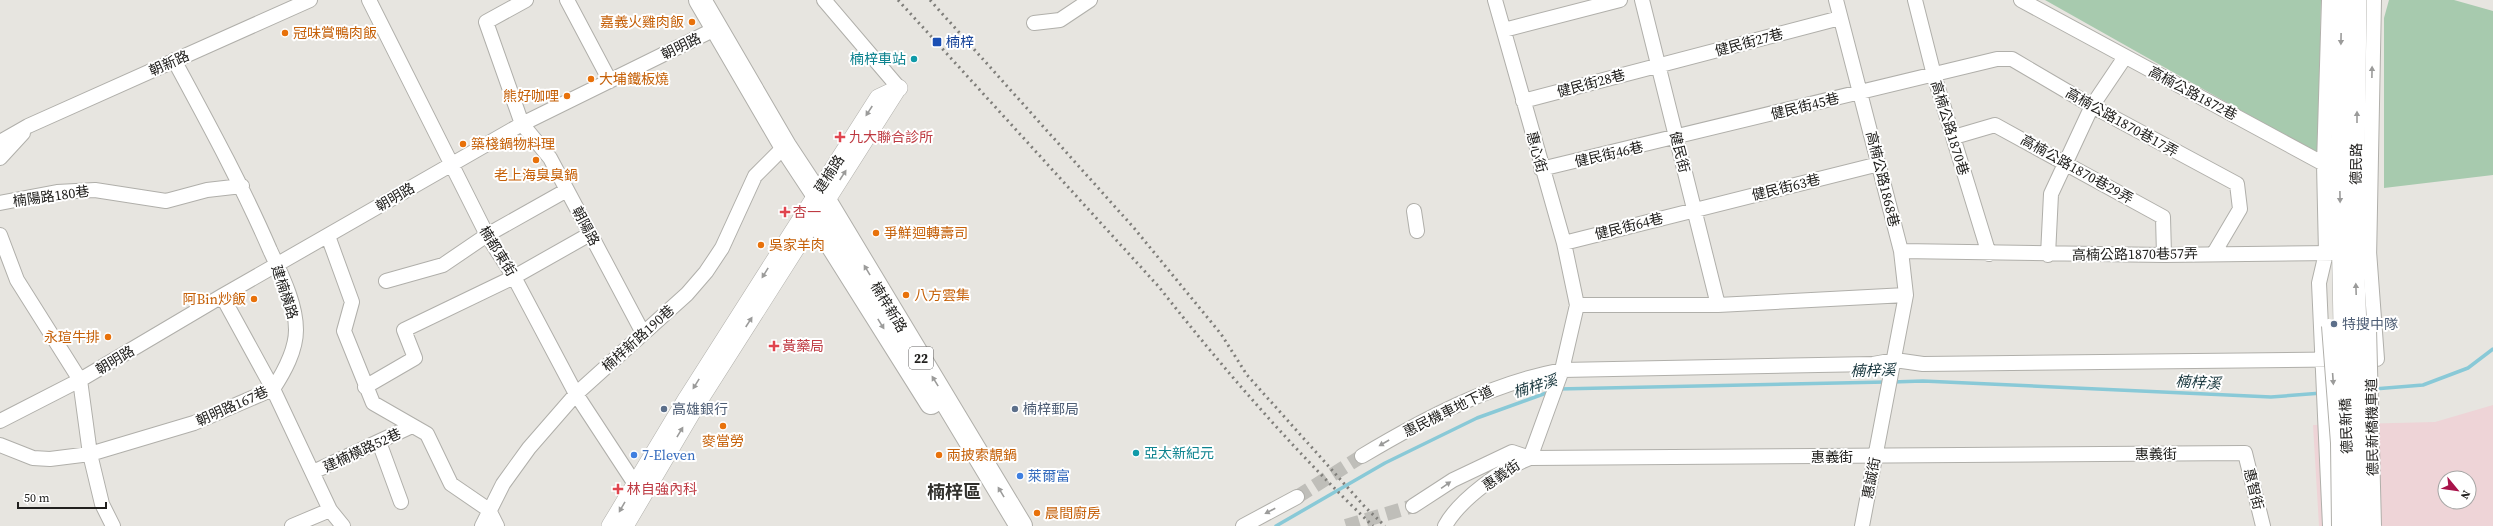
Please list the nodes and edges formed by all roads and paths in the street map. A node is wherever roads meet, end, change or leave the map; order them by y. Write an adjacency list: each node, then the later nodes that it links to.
1 (310, 0): 23 (street, 朝新路)
2 (370, 0): 41 (street, 楠都東街)
3 (526, 0): 31 (street)
4 (567, 0): 26 (street)
5 (700, 0): 20 (main road, 楠梓新路 / 22)
6 (824, 0): 27 (street)
7 (1090, 0): 19 (street)
8 (1495, 0): 21 (street, 惠心街)
9 (1620, 0): 21 (street)
10 (1642, 0): 24 (street, 健民街)
11 (1836, 0): 18 (street, 高楠公路1868巷)
12 (1915, 0): 25 (street, 高楠公路1870巷)
13 (2021, 0): 22 (street, 高楠公路1872巷)
14 (2329, 0): 42 (street, 德民路)
15 (2342, 0): 42 (street, 德民路, one-way to 42)
16 (2358, 0): 44 (street, 德民路, one-way to 16)
17 (2374, 0): 44 (street, 德民路, one-way to 17)
18 (1840, 18): 24 (street, 健民街27巷); 28 (street, 高楠公路1868巷)
19 (1034, 23)
20 (717, 28): 26 (street, 朝明路); 37 (main road, 楠梓新路 / 22)
21 (1504, 30): 29 (street, 惠心街)
22 (2125, 57): 30 (street); 42 (street, 高楠公路1872巷)
23 (174, 60): 32 (street, 朝新路); 45 (street, 建楠橫路)
24 (1658, 66): 29 (street, 健民街28巷); 35 (street, 健民街)
25 (1934, 75): 28 (street, 健民街45巷); 30 (street, 高楠公路1870巷17弄); 34 (street, 高楠公路1870巷)
26 (610, 81): 31 (street, 朝明路)
27 (899, 88): 48 (street, 建楠路)
28 (1861, 92): 35 (street, 健民街45巷); 40 (street, 高楠公路1868巷)
29 (1523, 101): 43 (street, 惠心街)
30 (2092, 106): 39 (street); 59 (street, 高楠公路1870巷17弄)
31 (522, 124): 41 (street, 朝明路); 46 (street, 朝陽路)
32 (28, 126): 33 (street, 朝新路); 36 (street, 朝新路); 38 (street, 朝新路)
33 (0, 132)
34 (1954, 137): 39 (street, 高楠公路1870巷29弄); 60 (street, 高楠公路1870巷)
35 (1676, 138): 43 (street, 健民街46巷); 49 (street, 健民街)
36 (0, 142)
37 (785, 146): 48 (main road, 楠梓新路 / 22); 72 (street, 楠梓新路190巷)
38 (0, 158)
39 (2065, 161): 61 (street); 62 (street, 高楠公路1870巷29弄)
40 (1879, 164): 49 (street, 健民街63巷); 57 (street, 高楠公路1868巷)
41 (451, 165): 53 (street, 楠都東街); 55 (street, 朝明路)
42 (2332, 167): 44 (street, 高楠公路1872巷); 58 (street, 德民路, one-way to 58)
43 (1541, 169): 56 (street, 惠心街)
44 (2363, 169): 58 (street, 德民路)
45 (242, 186): 47 (street, 楠陽路180巷); 63 (street, 建楠橫路)
46 (567, 190): 52 (street, 朝陽路); 53 (street)
47 (0, 203)
48 (819, 205): 90 (street, 建楠路, one-way to 90); 90 (street, 建楠路, one-way to 48); 103 (main road, 楠梓新路 / 22, one-way to 103); 104 (main road, 楠梓新路 / 22, one-way to 48)
49 (1694, 210): 56 (street, 健民街64巷); 70 (street, 健民街)
50 (1414, 211): 51 (street)
51 (1418, 231)
52 (590, 234): 65 (street); 72 (street, 朝陽路)
53 (487, 235): 65 (street, 楠都東街); 66 (street)
54 (0, 236): 76 (street, 朝明路)
55 (328, 236): 63 (street, 朝明路); 77 (street)
56 (1564, 243): 69 (street, 惠心街)
57 (1901, 251): 60 (street, 高楠公路1870巷57弄); 67 (street, 高楠公路1868巷)
58 (2348, 252): 59 (street, 高楠公路1870巷57弄); 64 (street, 德民路); 71 (street, 德民路); 74 (street, 惠民機車地下道)
59 (2214, 253): 62 (street, 高楠公路1870巷57弄)
60 (1988, 254): 61 (street, 高楠公路1870巷57弄)
61 (2048, 255): 62 (street, 高楠公路1870巷57弄)
62 (2164, 255)
63 (277, 264): 68 (street, 朝明路); 78 (street, 建楠橫路)
64 (2324, 268): 71 (street); 74 (street)
65 (514, 277): 77 (street); 79 (street, 楠都東街)
66 (386, 281)
67 (1906, 295): 70 (street); 73 (street, 高楠公路1868巷)
68 (222, 296): 76 (street, 朝明路); 78 (street, 朝明路167巷)
69 (1577, 305): 70 (street); 75 (street)
70 (1718, 305)
71 (2350, 327): 110 (street, one-way to 110, bridge); 111 (street, 德民新橋, bridge); 112 (street, 德民新橋, bridge); 113 (street, 德民新橋機車道, bridge)
72 (643, 333): 79 (street, 楠梓新路190巷)
73 (1895, 360): 74 (street, 惠民機車地下道); 75 (street, 惠民機車地下道); 87 (street, 惠誠街)
74 (2322, 367): 109 (street)
75 (1562, 370): 86 (street, 惠民機車地下道, one-way to 86); 88 (street)
76 (80, 380): 80 (street); 85 (street, 朝明路)
77 (365, 387): 81 (street)
78 (273, 389): 85 (street, 朝明路167巷); 89 (street)
79 (576, 394): 90 (street, 楠都東街); 95 (street, 楠梓新路190巷)
80 (0, 421)
81 (410, 426): 82 (street, 建楠橫路52巷); 95 (street)
82 (379, 442): 89 (street, 建楠橫路52巷); 92 (street)
83 (0, 445): 85 (street, 朝明路167巷)
84 (2245, 453): 87 (street, 惠義街); 108 (street, 惠智街)
85 (90, 454): 96 (street, 朝明路)
86 (1362, 456)
87 (1875, 456): 88 (street, 惠義街); 107 (street, 惠誠街)
88 (1530, 458): 93 (street, one-way to 88); 106 (street, 惠義街)
89 (313, 472): 94 (street)
90 (640, 488): 101 (street, 建楠路, one-way to 101); 102 (street, 建楠路)
91 (1297, 497): 105 (street, one-way to 105)
92 (402, 502)
93 (1413, 506)
94 (330, 510): 97 (street); 98 (street)
95 (488, 510): 99 (street, 楠梓新路190巷); 100 (street)
96 (114, 526)
97 (292, 526)
98 (343, 526)
99 (482, 526)
100 (497, 526)
101 (610, 526)
102 (625, 526)
103 (1004, 526)
104 (1021, 526)
105 (1243, 526)
106 (1445, 526)
107 (1862, 526)
108 (2263, 526)
109 (2330, 526)
110 (2339, 526)
111 (2350, 526)
112 (2364, 526)
113 (2374, 526)

